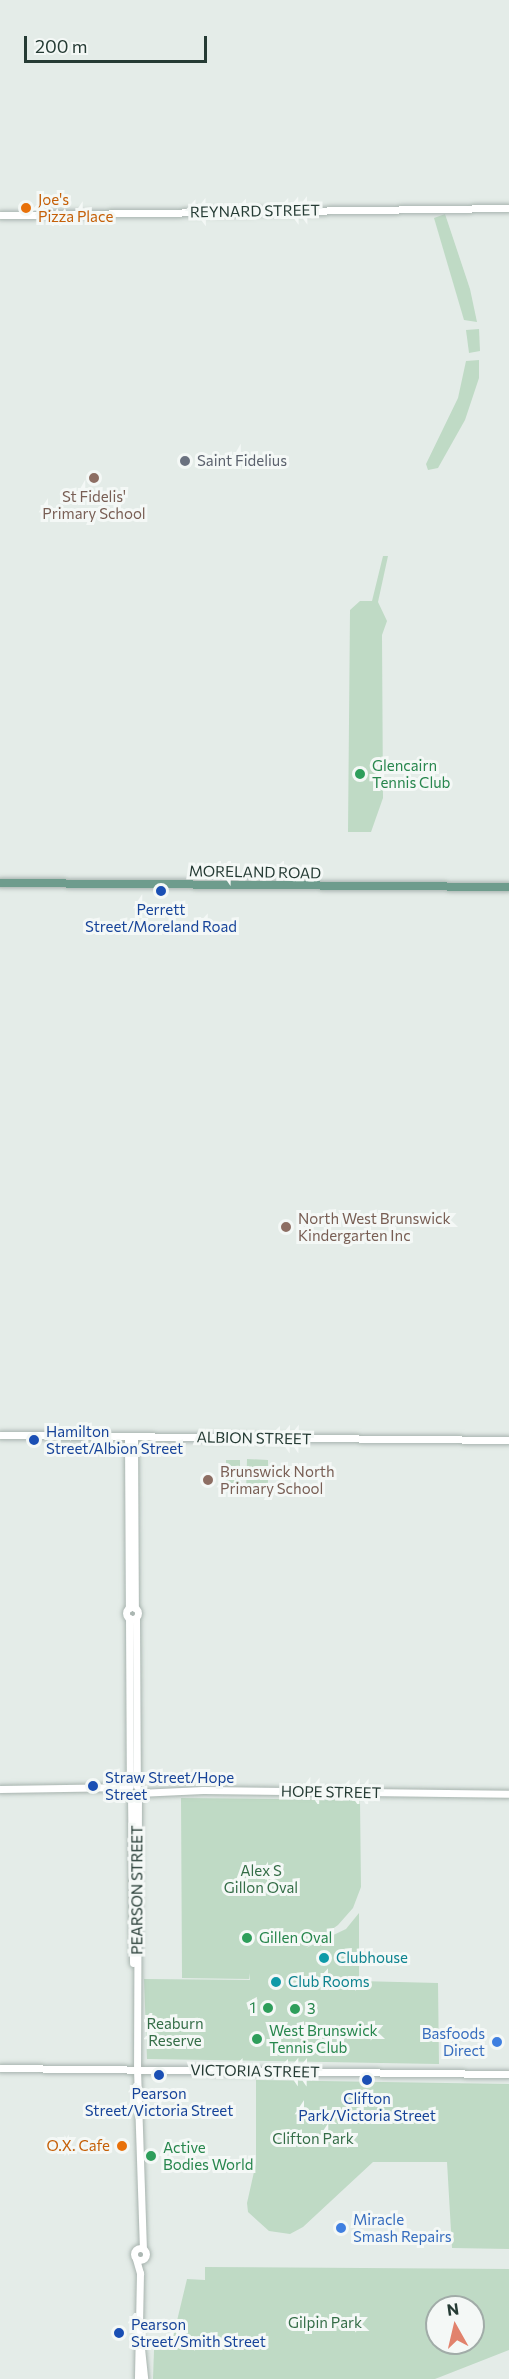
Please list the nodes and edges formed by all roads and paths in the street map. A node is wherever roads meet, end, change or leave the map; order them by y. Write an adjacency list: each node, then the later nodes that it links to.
1 (509, 208): 2 (street, REYNARD STREET)
2 (0, 215)
3 (0, 883): 4 (main road, MORELAND ROAD)
4 (509, 887)
5 (0, 1436): 6 (street, ALBION STREET)
6 (131, 1436): 7 (street, ALBION STREET); 9 (street, PEARSON STREET)
7 (509, 1440)
8 (0, 1789): 9 (street, HOPE STREET)
9 (134, 1790): 10 (street, HOPE STREET); 12 (street, PEARSON STREET)
10 (509, 1794)
11 (0, 2068): 12 (street, VICTORIA STREET)
12 (137, 2069): 13 (street, VICTORIA STREET); 14 (street, PEARSON STREET)
13 (509, 2074)
14 (141, 2346): 15 (street); 16 (street)
15 (138, 2379)
16 (144, 2379)

